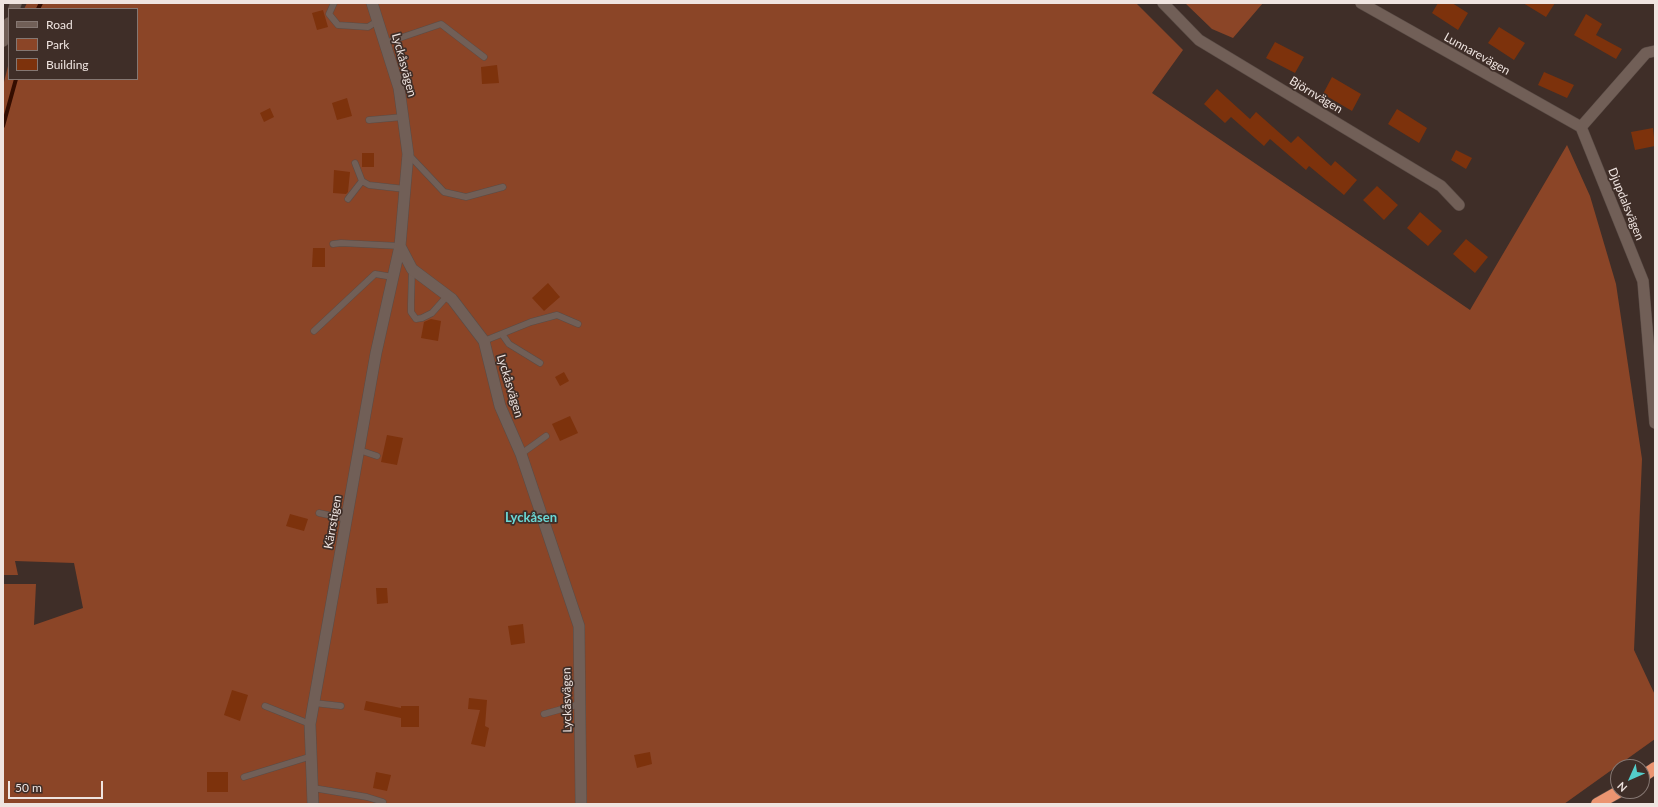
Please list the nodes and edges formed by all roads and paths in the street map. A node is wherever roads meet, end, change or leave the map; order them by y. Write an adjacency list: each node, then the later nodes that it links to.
1 (334, 3): 5 (lane)
2 (372, 3): 5 (street, Lyckåsvägen)
3 (1163, 3): 20 (street, Björnvägen)
4 (1361, 3): 13 (street, Lunnarevägen)
5 (379, 20): 8 (street, Lyckåsvägen)
6 (8, 26): 7 (street)
7 (3, 41)
8 (385, 43): 10 (lane); 11 (street, Lyckåsvägen)
9 (1655, 51): 13 (street)
10 (484, 57)
11 (403, 117): 12 (lane); 14 (street, Lyckåsvägen)
12 (369, 120)
13 (1581, 127): 31 (street, Djupdalsvägen)
14 (408, 154): 17 (lane); 18 (street, Lyckåsvägen)
15 (355, 163): 16 (lane)
16 (362, 181): 18 (lane); 19 (lane)
17 (503, 187)
18 (405, 190): 22 (street, Lyckåsvägen)
19 (348, 199)
20 (1459, 205)
21 (333, 244): 22 (lane)
22 (400, 246): 23 (street, Lyckåsvägen); 24 (street, Kärrstigen)
23 (412, 269): 25 (street, Lyckåsvägen); 25 (lane)
24 (393, 277): 27 (lane); 33 (street, Kärrstigen)
25 (448, 295): 29 (street, Lyckåsvägen)
26 (578, 324): 28 (lane)
27 (314, 331)
28 (502, 334): 29 (lane); 30 (lane)
29 (484, 341): 34 (street, Lyckåsvägen)
30 (540, 363)
31 (1655, 423)
32 (546, 436): 34 (lane)
33 (359, 450): 35 (lane); 37 (street, Kärrstigen)
34 (521, 454): 39 (street, Lyckåsvägen)
35 (377, 456)
36 (318, 513): 37 (lane)
37 (347, 519): 38 (street, Kärrstigen)
38 (314, 703): 41 (lane); 43 (street, Kärrstigen)
39 (580, 704): 42 (lane); 50 (street, Lyckåsvägen)
40 (265, 706): 43 (lane)
41 (341, 706)
42 (544, 714)
43 (310, 724): 44 (street, Kärrstigen)
44 (312, 756): 45 (lane); 46 (street, Kärrstigen)
45 (244, 777)
46 (313, 788): 48 (lane); 49 (street, Kärrstigen)
47 (1610, 797): 51 (highway)
48 (382, 802)
49 (313, 804)
50 (582, 804)
51 (1597, 804)

